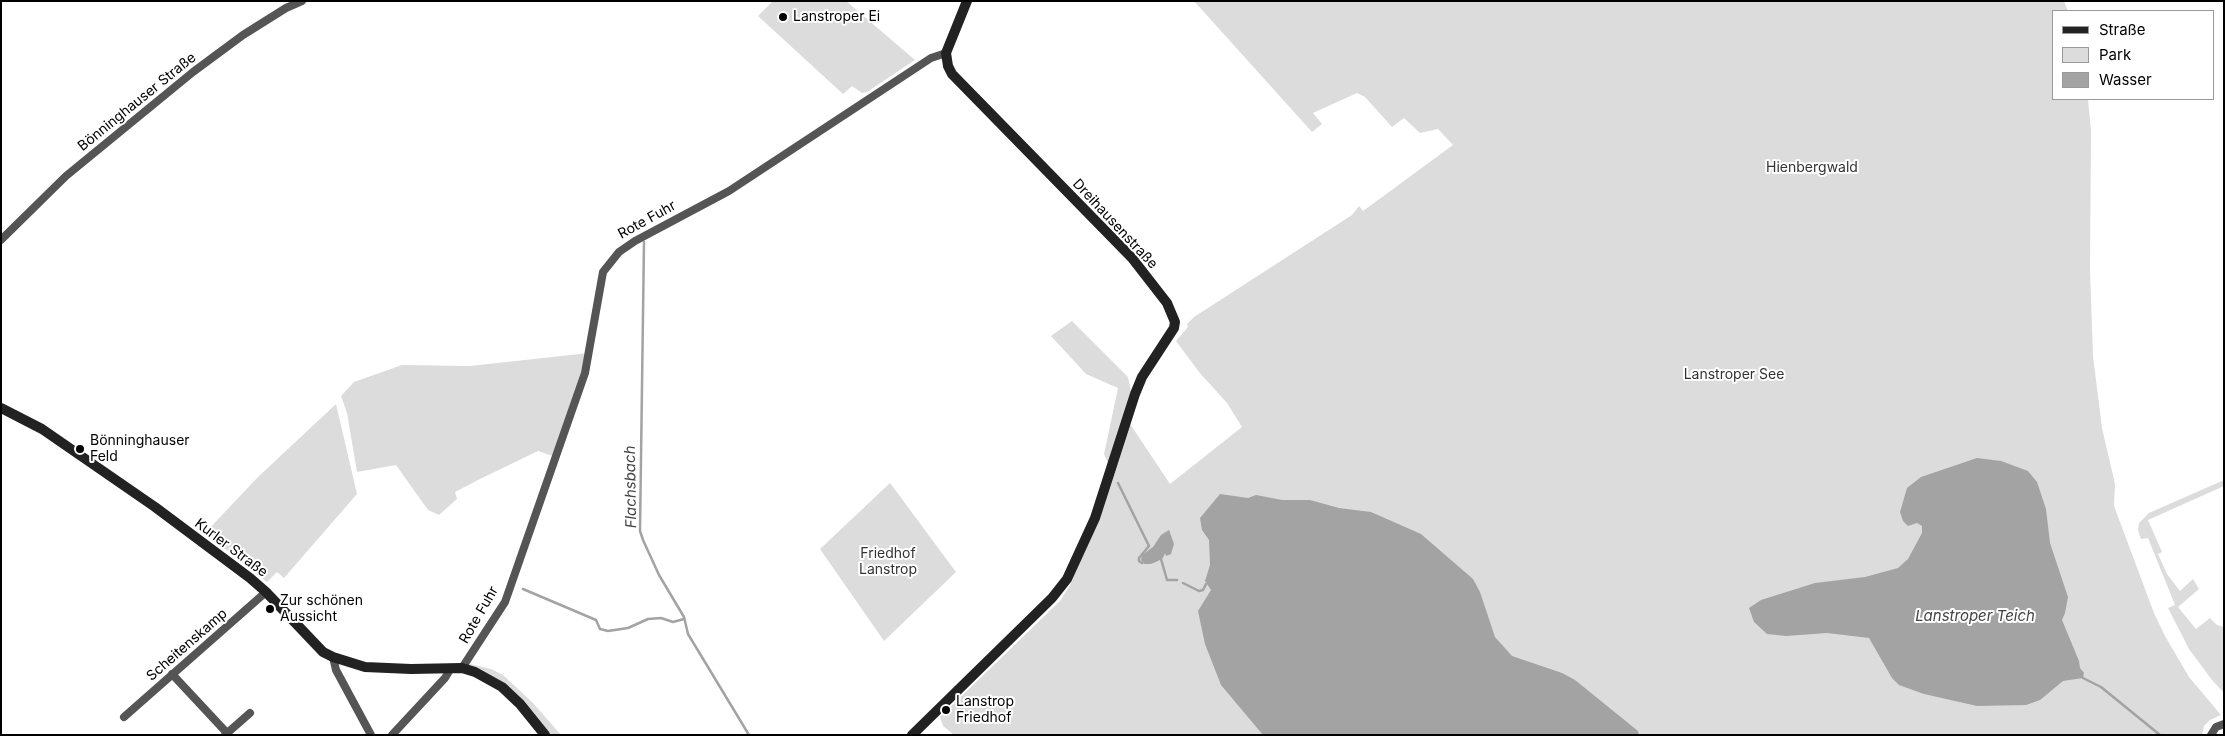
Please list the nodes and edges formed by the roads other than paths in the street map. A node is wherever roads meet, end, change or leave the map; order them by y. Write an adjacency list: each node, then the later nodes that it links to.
1 (302, 1): 4 (street, Bönninghauser Straße)
2 (967, 1): 3 (main road)
3 (946, 53): 9 (street, Rote Fuhr); 15 (main road, Dreihausenstraße)
4 (1, 240)
5 (1, 408): 6 (main road, Kurler Straße)
6 (266, 592): 7 (main road, Kurler Straße); 10 (street, Scheitenskamp)
7 (333, 657): 8 (main road, Kurler Straße); 16 (street)
8 (451, 668): 9 (main road, Kurler Straße); 17 (street)
9 (462, 668): 18 (main road, Kurler Straße)
10 (172, 674): 12 (street, Scheitenskamp); 14 (street)
11 (250, 713): 14 (street)
12 (124, 717)
13 (2224, 724): 19 (street)
14 (226, 734)
15 (914, 734)
16 (371, 735)
17 (392, 735)
18 (545, 735)
19 (2211, 735)

